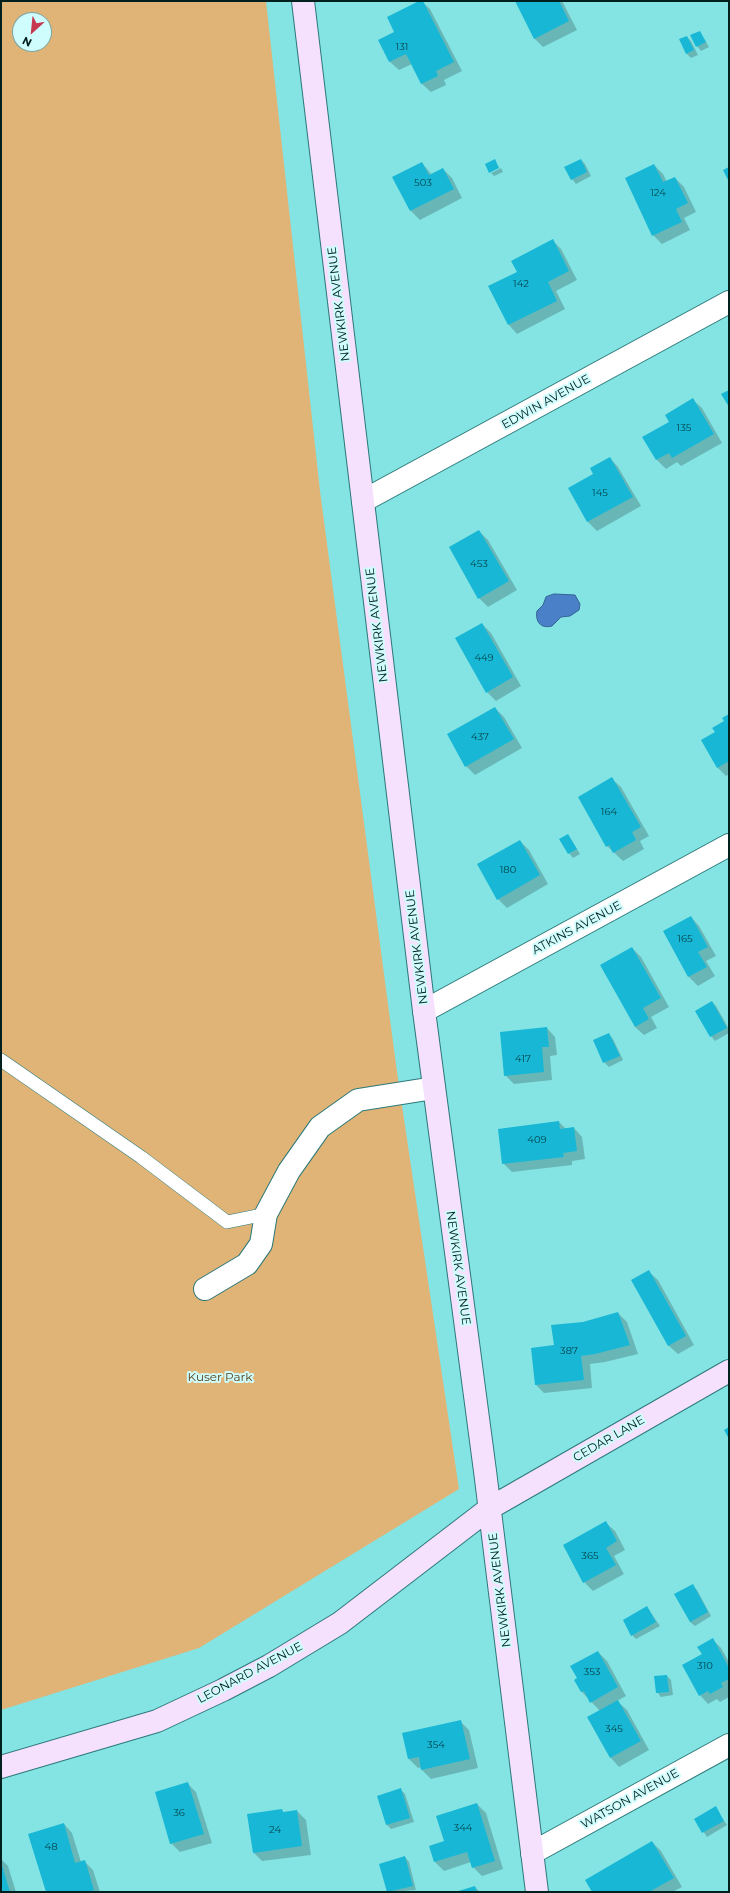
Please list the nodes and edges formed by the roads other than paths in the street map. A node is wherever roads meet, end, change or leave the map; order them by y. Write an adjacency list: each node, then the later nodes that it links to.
1 (303, 1): 3 (street, NEWKIRK AVENUE)
2 (729, 302): 3 (street, EDWIN AVENUE)
3 (362, 501): 5 (street, NEWKIRK AVENUE)
4 (729, 845): 5 (street, ATKINS AVENUE)
5 (424, 1011): 7 (street, NEWKIRK AVENUE)
6 (1, 1060): 8 (lane)
7 (434, 1088): 8 (street); 11 (street, NEWKIRK AVENUE)
8 (266, 1214): 9 (street)
9 (205, 1289)
10 (729, 1371): 11 (street, CEDAR LANE)
11 (490, 1508): 13 (street, LEONARD AVENUE); 14 (street, NEWKIRK AVENUE)
12 (729, 1745): 14 (street, WATSON AVENUE)
13 (1, 1767)
14 (532, 1853): 15 (street, NEWKIRK AVENUE)
15 (537, 1892)

